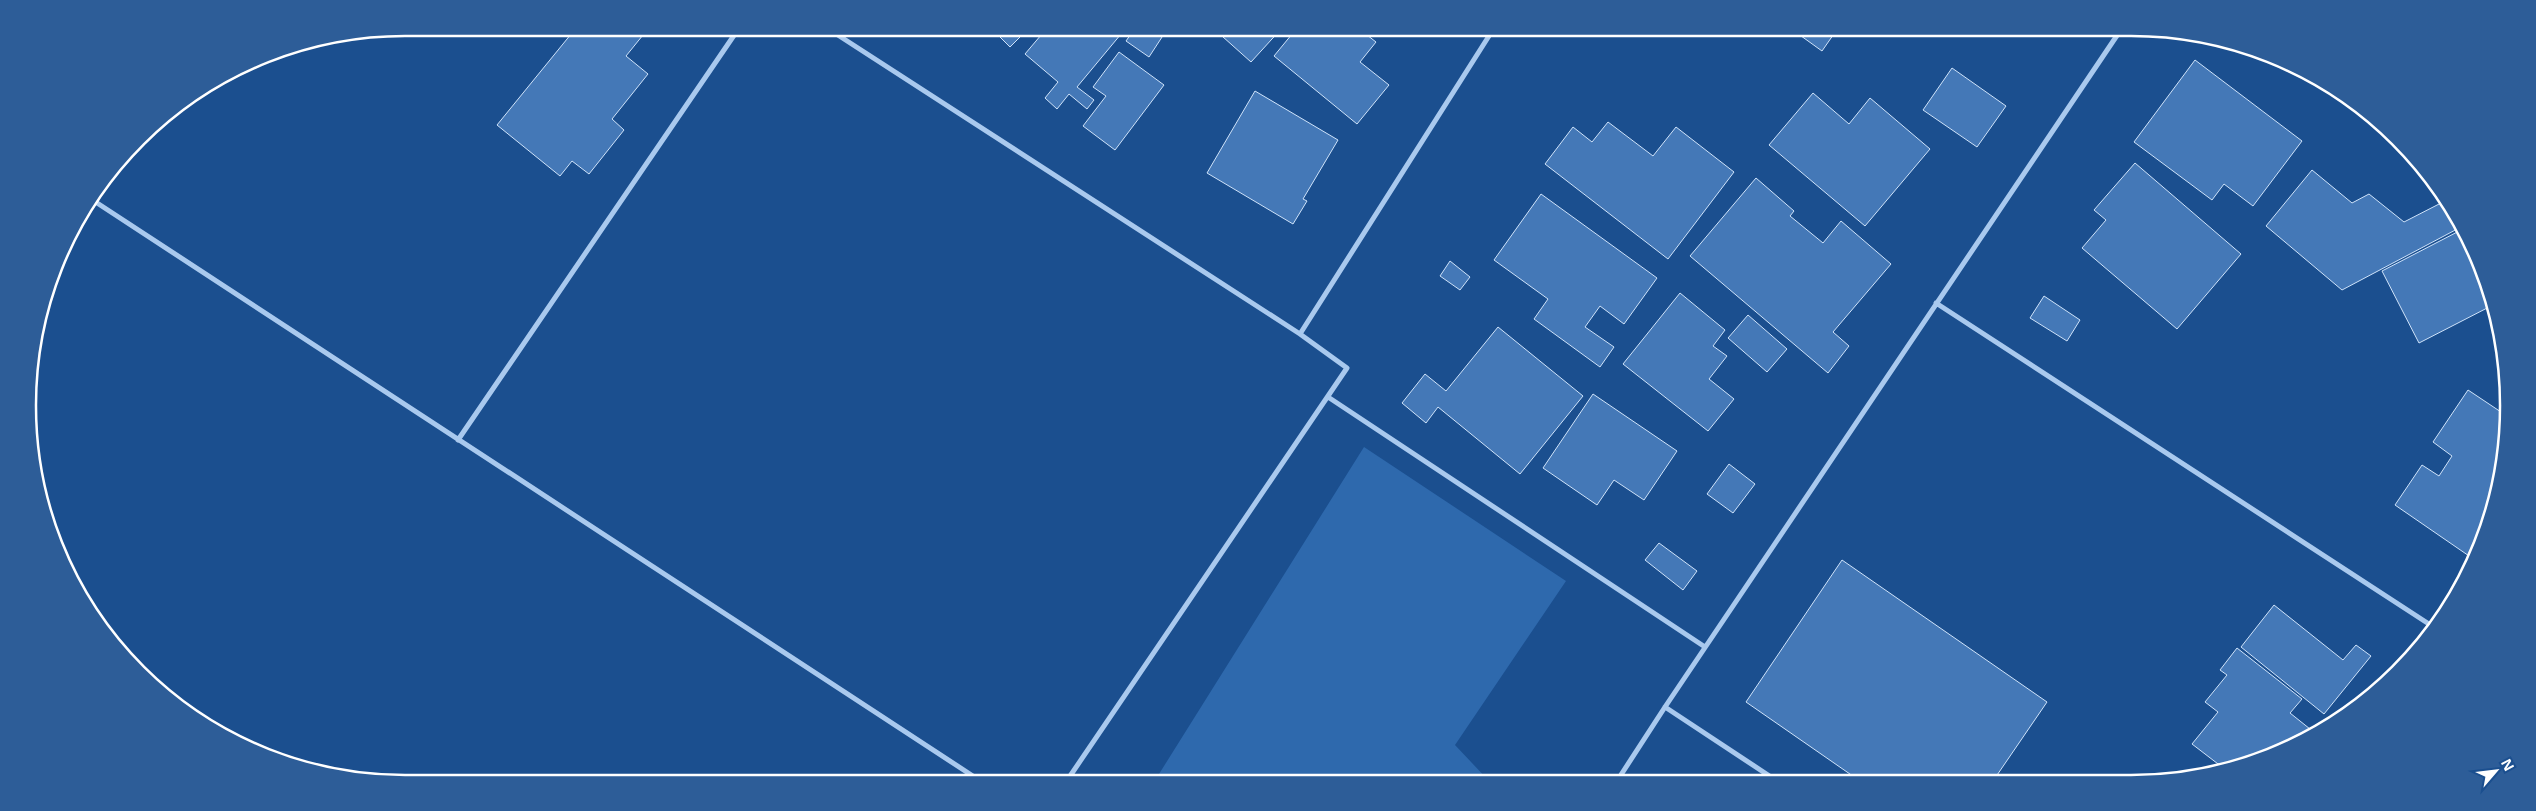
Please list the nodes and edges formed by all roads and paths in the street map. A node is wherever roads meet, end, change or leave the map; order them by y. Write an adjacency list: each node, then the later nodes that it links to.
1 (734, 36): 9 (street)
2 (839, 36): 7 (street)
3 (1489, 36): 7 (street)
4 (2117, 36): 6 (street)
5 (97, 203): 9 (street)
6 (1936, 303): 10 (street); 11 (street)
7 (1300, 334): 8 (street)
8 (1328, 397): 11 (street); 14 (street)
9 (458, 440): 13 (street)
10 (2428, 623)
11 (1705, 647): 12 (street)
12 (1665, 707): 15 (street); 16 (street)
13 (971, 775)
14 (1071, 775)
15 (1621, 775)
16 (1768, 775)

